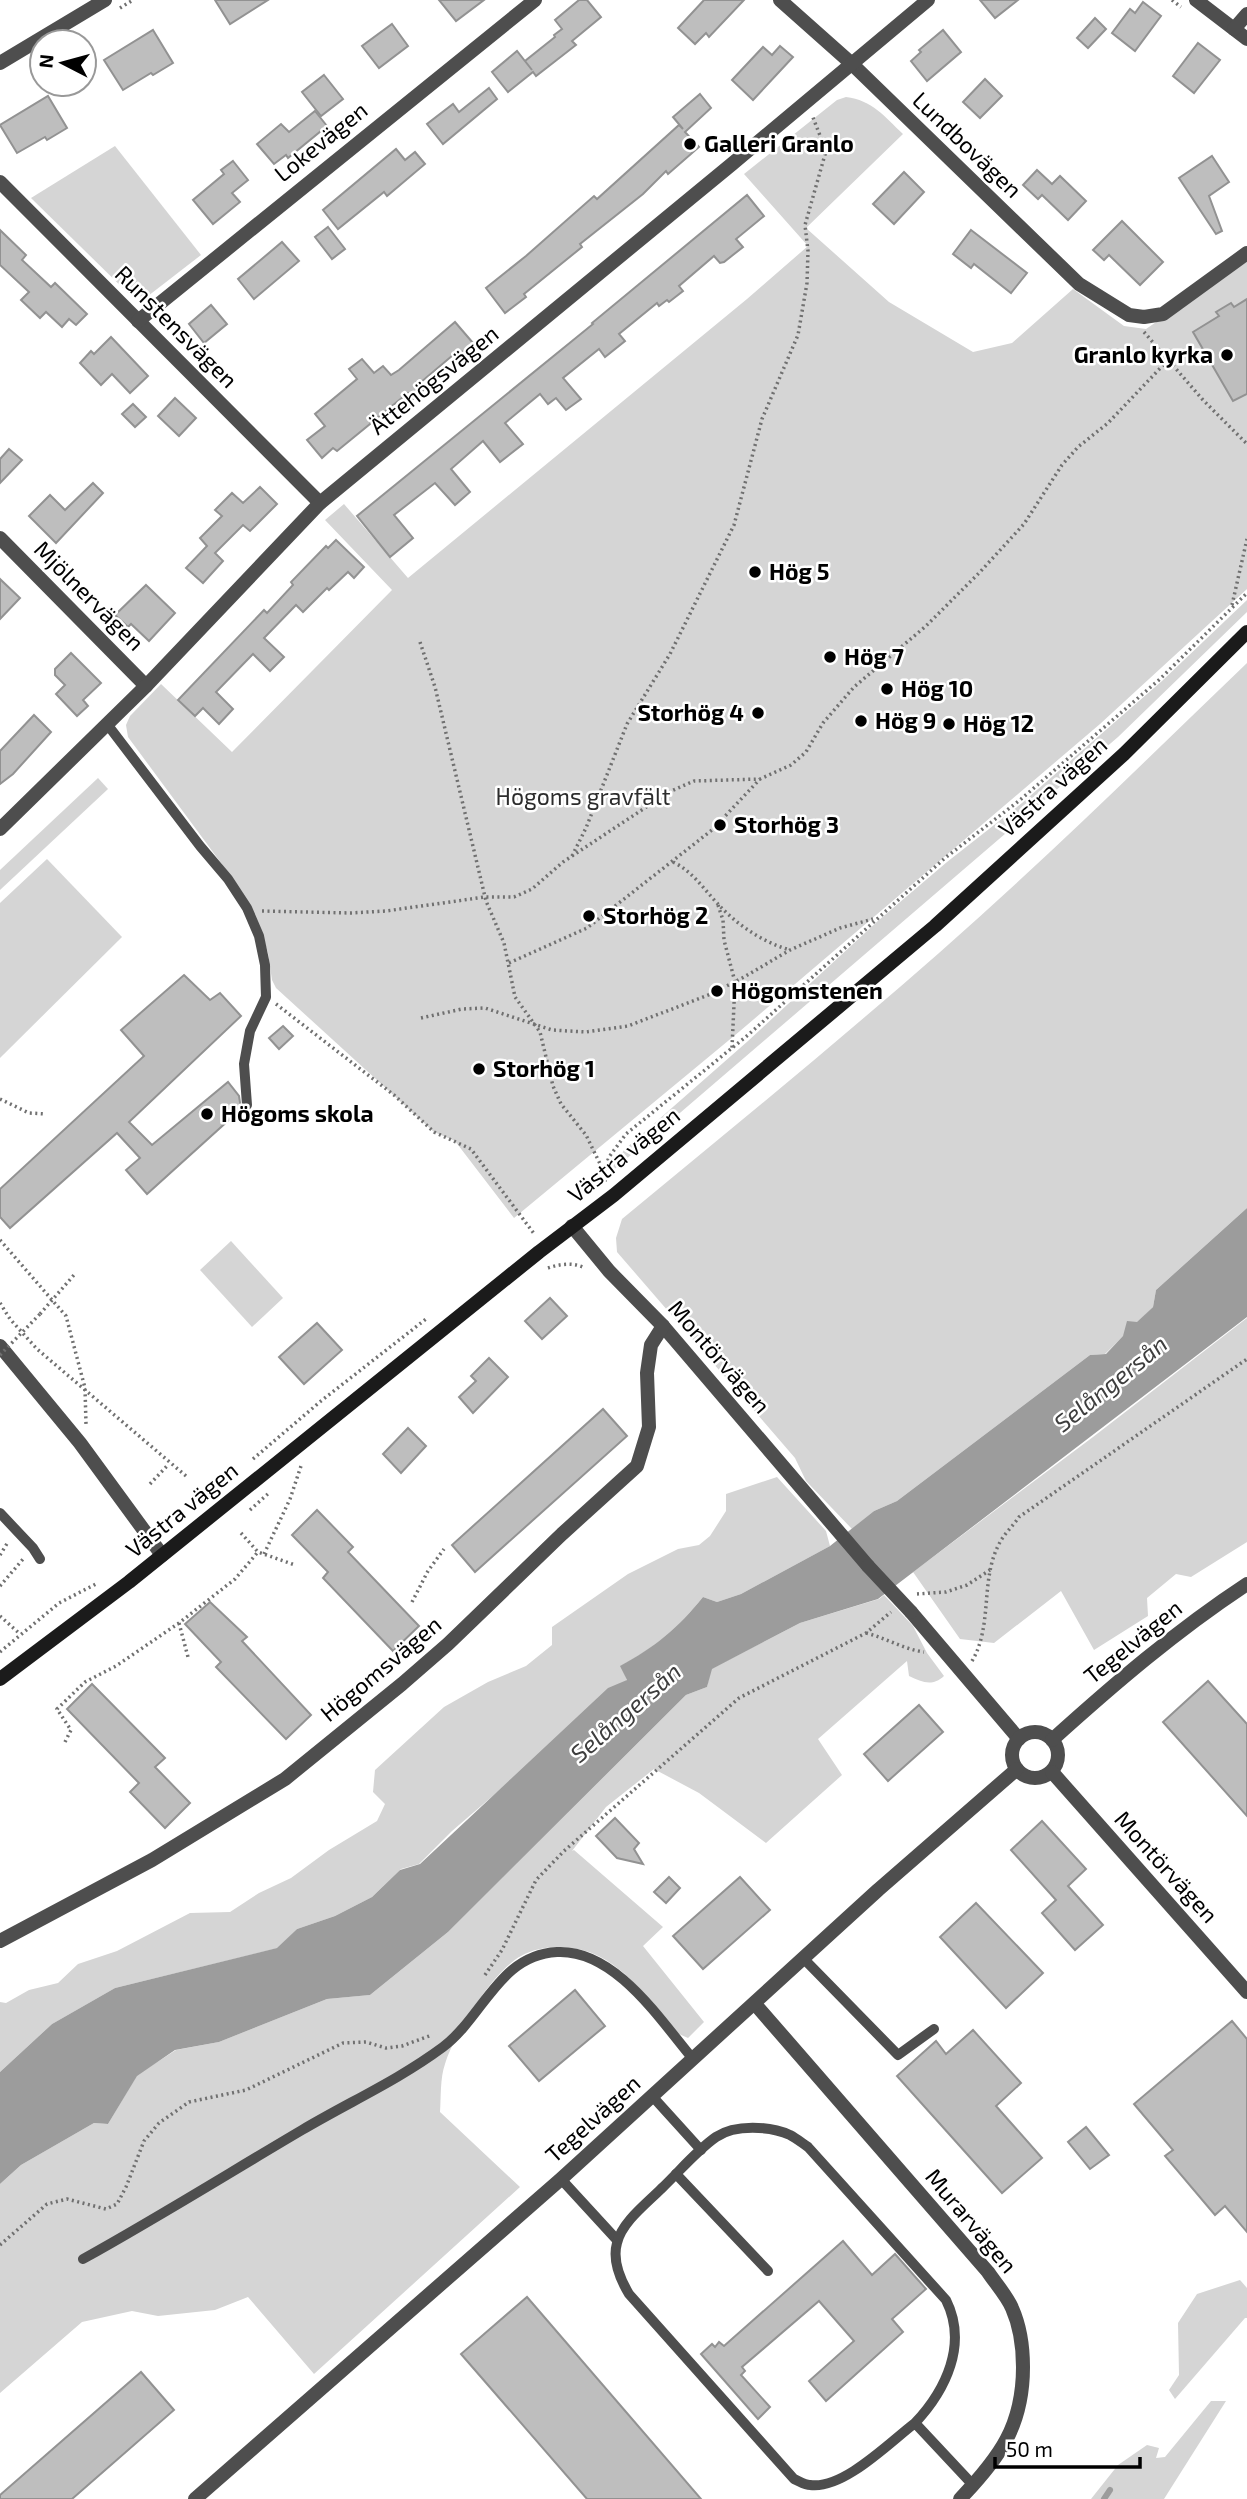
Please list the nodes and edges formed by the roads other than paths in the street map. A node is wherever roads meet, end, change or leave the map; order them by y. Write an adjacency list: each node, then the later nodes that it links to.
1 (105, 0): 9 (street)
2 (535, 0): 13 (street, Lokevägen)
3 (779, 0): 10 (street, Lundbovägen)
4 (928, 0): 10 (street, Ättehögsvägen)
5 (1196, 0): 7 (street)
6 (1247, 14): 7 (street)
7 (1234, 29): 8 (street)
8 (1247, 39)
9 (0, 63)
10 (852, 64): 12 (street, Lundbovägen); 14 (street, Ättehögsvägen)
11 (0, 182): 13 (street, Runstensvägen)
12 (1247, 253)
13 (138, 321): 14 (street, Runstensvägen)
14 (320, 503): 17 (street, Ättehögsvägen)
15 (0, 538): 17 (street, Mjölnervägen)
16 (1247, 632): 21 (street, Västra vägen)
17 (146, 686): 18 (street, Ättehögsvägen)
18 (107, 724): 19 (street, Ättehögsvägen); 20 (lane)
19 (0, 829)
20 (247, 1105)
21 (572, 1226): 22 (street, Montörvägen); 25 (street, Västra vägen)
22 (663, 1326): 29 (street, Montörvägen, bridge); 33 (street, Högomsvägen)
23 (0, 1346): 25 (street)
24 (0, 1513): 26 (lane)
25 (162, 1555): 28 (street, Västra vägen)
26 (40, 1559)
27 (1247, 1584): 30 (street, Tegelvägen)
28 (0, 1679)
29 (1019, 1739): 30 (street); 31 (street)
30 (1052, 1740): 32 (street)
31 (1017, 1769): 32 (street); 34 (street, Tegelvägen)
32 (1052, 1772): 35 (street, Montörvägen)
33 (0, 1941)
34 (804, 1959): 36 (street, Tegelvägen); 37 (lane)
35 (1247, 1992)
36 (755, 2004): 38 (street, Tegelvägen); 47 (street, Murarvägen)
37 (934, 2029)
38 (693, 2059): 39 (street, Tegelvägen); 44 (lane)
39 (653, 2097): 40 (lane); 42 (street, Tegelvägen)
40 (701, 2150): 41 (lane); 46 (lane)
41 (676, 2174): 43 (lane); 45 (lane)
42 (561, 2179): 43 (lane); 48 (street, Tegelvägen)
43 (617, 2240): 46 (lane)
44 (83, 2259)
45 (768, 2271)
46 (915, 2423): 47 (lane)
47 (973, 2485): 49 (street, Murarvägen)
48 (195, 2499)
49 (960, 2499)

